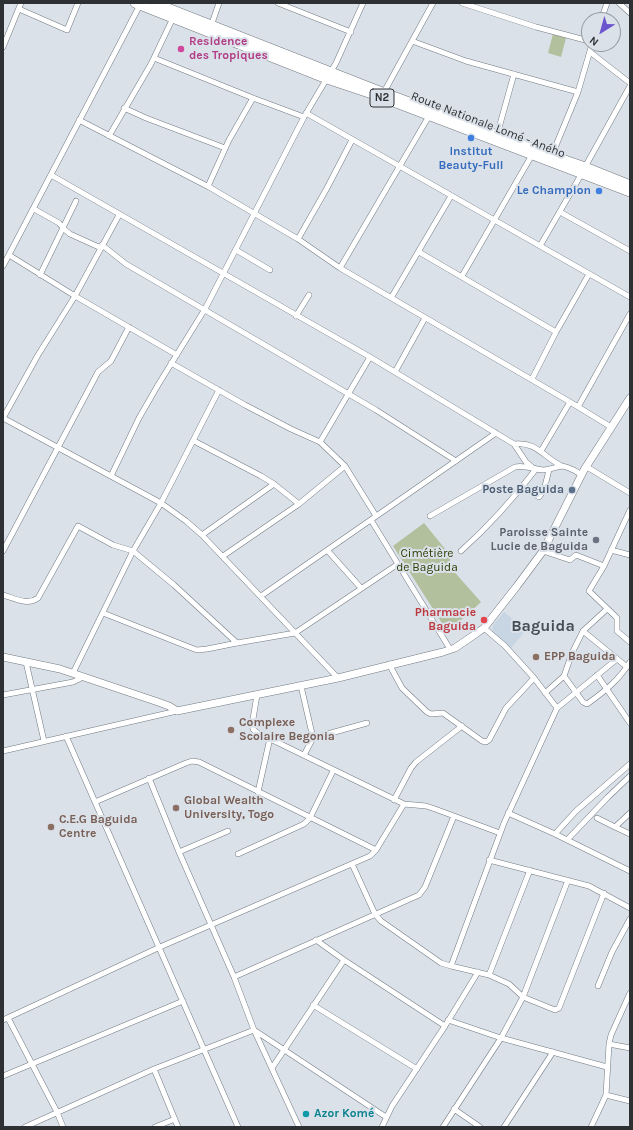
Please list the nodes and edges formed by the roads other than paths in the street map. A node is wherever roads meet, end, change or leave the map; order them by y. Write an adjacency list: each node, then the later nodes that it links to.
1 (21, 3): 11 (street)
2 (78, 3): 11 (street)
3 (155, 3): 14 (highway, Route Nationale Lomé - Aného / N2)
4 (219, 3): 14 (street)
5 (278, 3): 15 (street)
6 (363, 3): 15 (street)
7 (433, 3): 17 (street)
8 (462, 3): 16 (street)
9 (618, 3): 12 (street)
10 (139, 4): 13 (highway, Route Nationale Lomé - Aného / N2); 31 (street)
11 (19, 9): 18 (street)
12 (630, 13)
13 (173, 18): 20 (street); 22 (highway, Route Nationale Lomé - Aného / N2)
14 (211, 26): 22 (highway, Route Nationale Lomé - Aného / N2)
15 (351, 32): 22 (street)
16 (581, 39)
17 (412, 41): 21 (street); 25 (street)
18 (3, 47)
19 (590, 52): 23 (street); 26 (street)
20 (154, 58): 27 (street); 28 (street)
21 (514, 74): 26 (street); 32 (street)
22 (328, 75): 25 (highway, Route Nationale Lomé - Aného / N2); 29 (street); 30 (highway, Route Nationale Lomé - Aného / N2)
23 (630, 83)
24 (630, 86): 39 (street)
25 (384, 92): 32 (highway, Route Nationale Lomé - Aného / N2)
26 (578, 92): 37 (street)
27 (253, 98): 29 (street); 35 (street)
28 (124, 108): 33 (street); 35 (street)
29 (305, 115): 34 (street); 48 (street)
30 (429, 116): 36 (highway, Route Nationale Lomé - Aného / N2); 38 (street)
31 (79, 120): 33 (street); 40 (street)
32 (497, 134): 37 (highway, Route Nationale Lomé - Aného / N2)
33 (109, 136): 42 (street)
34 (352, 140): 38 (street); 52 (street)
35 (226, 148): 42 (street)
36 (532, 155): 39 (highway, Route Nationale Lomé - Aného / N2); 50 (street)
37 (552, 155): 39 (highway, Route Nationale Lomé - Aného / N2)
38 (400, 166): 44 (street); 60 (street)
39 (583, 170): 41 (highway, Route Nationale Lomé - Aného / N2); 43 (highway, Route Nationale Lomé - Aného / N2); 47 (street)
40 (51, 175): 46 (street); 49 (street)
41 (630, 185)
42 (209, 187): 48 (street)
43 (630, 192)
44 (451, 196): 50 (street); 57 (street)
45 (76, 201): 51 (street)
46 (34, 209): 51 (street); 58 (street)
47 (560, 212): 54 (street); 56 (street)
48 (254, 214): 52 (street); 55 (street)
49 (119, 215): 53 (street); 62 (street)
50 (494, 220): 54 (street); 65 (street)
51 (62, 227): 53 (street); 64 (street)
52 (298, 239): 60 (street)
53 (102, 246): 67 (street); 70 (street)
54 (540, 246): 63 (street)
55 (236, 250): 61 (street); 62 (street)
56 (630, 251)
57 (419, 252): 65 (street); 69 (street)
58 (9, 255): 59 (street); 64 (street)
59 (3, 266)
60 (340, 268): 69 (street)
61 (270, 270)
62 (224, 273): 70 (street); 72 (street)
63 (589, 274): 68 (street); 75 (street)
64 (40, 275): 67 (street)
65 (462, 276): 75 (street)
66 (309, 295): 72 (street)
67 (75, 296): 74 (street); 86 (street)
68 (630, 297)
69 (391, 298): 73 (street)
70 (205, 310): 76 (street); 82 (street)
71 (630, 314): 85 (street)
72 (296, 316): 77 (street)
73 (425, 318): 79 (street); 80 (street)
74 (129, 327): 76 (street); 92 (street)
75 (556, 332): 80 (street)
76 (177, 355): 78 (street)
77 (370, 357): 79 (street); 82 (street)
78 (171, 363): 81 (street); 101 (street)
79 (395, 372): 88 (street)
80 (532, 379): 84 (street)
81 (219, 390): 89 (street); 90 (street)
82 (348, 394): 90 (street); 94 (street)
83 (630, 398): 87 (street)
84 (570, 402): 85 (street); 93 (street)
85 (578, 407): 87 (street)
86 (3, 418): 92 (street)
87 (611, 427): 97 (street)
88 (496, 433): 91 (street); 94 (street)
89 (194, 441): 102 (street); 105 (street)
90 (320, 442): 95 (street)
91 (514, 444): 93 (street); 98 (street)
92 (58, 448): 101 (street); 113 (street)
93 (541, 451): 96 (street)
94 (456, 460): 108 (street)
95 (345, 466): 106 (street); 108 (street)
96 (562, 466): 99 (street); 100 (street)
97 (587, 467): 100 (street); 104 (street)
98 (534, 468): 99 (street); 103 (street); 109 (street)
99 (549, 470): 103 (street)
100 (582, 475): 117 (street)
101 (111, 476): 105 (street)
102 (274, 484): 106 (street); 111 (street)
103 (522, 486): 116 (street)
104 (630, 493)
105 (161, 503): 111 (street); 114 (street)
106 (299, 504): 119 (street)
107 (630, 510): 112 (street)
108 (376, 516): 110 (street)
109 (430, 516)
110 (371, 520): 115 (street); 120 (street)
111 (202, 534): 119 (street)
112 (611, 550): 118 (street); 121 (street)
113 (3, 551)
114 (134, 551): 123 (street); 126 (street); 130 (street)
115 (328, 551): 122 (street); 124 (street)
116 (462, 551)
117 (543, 551): 121 (street); 127 (street)
118 (630, 555)
119 (223, 556): 124 (street)
120 (398, 564): 122 (street); 132 (street)
121 (604, 566): 125 (street)
122 (361, 588): 129 (street)
123 (3, 594)
124 (261, 596): 129 (street)
125 (607, 609): 128 (street); 131 (street)
126 (102, 613): 130 (street); 138 (street)
127 (484, 628): 132 (street); 143 (street)
128 (583, 631): 134 (street); 141 (street)
129 (295, 633): 130 (street); 142 (street)
130 (237, 642)
131 (630, 642)
132 (450, 650): 136 (street)
133 (3, 657): 135 (street)
134 (618, 659): 137 (street); 139 (street)
135 (26, 662): 138 (street); 145 (street)
136 (389, 664): 142 (street); 155 (street)
137 (629, 664): 146 (street)
138 (73, 673): 140 (street)
139 (597, 675): 146 (street); 147 (street)
140 (83, 676): 145 (street); 152 (street)
141 (564, 676): 147 (street); 148 (street)
142 (338, 678): 144 (street)
143 (534, 678): 148 (street); 155 (street)
144 (301, 686): 150 (street); 158 (street)
145 (32, 689): 149 (street); 159 (street)
146 (607, 690): 147 (street); 153 (street)
147 (576, 692): 151 (street)
148 (545, 693): 151 (street)
149 (3, 695)
150 (256, 695): 152 (street); 157 (street)
151 (557, 708): 170 (street)
152 (177, 711): 156 (street)
153 (630, 722)
154 (367, 723): 158 (street)
155 (462, 726): 167 (street)
156 (66, 736): 159 (street); 168 (street)
157 (270, 738): 161 (street); 166 (street)
158 (313, 738): 161 (street)
159 (44, 741): 160 (street)
160 (3, 750)
161 (304, 755): 163 (street)
162 (630, 764): 178 (street)
163 (333, 771): 167 (street); 173 (street)
164 (630, 776): 180 (street)
165 (149, 778): 166 (street); 168 (street); 182 (street)
166 (258, 792): 173 (street)
167 (394, 800): 169 (street)
168 (95, 802): 195 (street)
169 (404, 804): 172 (street); 181 (street)
170 (508, 813): 177 (street); 178 (street)
171 (630, 814): 175 (street)
172 (454, 816): 177 (street); 191 (street)
173 (310, 818): 181 (street); 183 (street)
174 (597, 818): 175 (street)
175 (615, 827): 179 (street)
176 (228, 831): 182 (street)
177 (500, 833): 184 (street)
178 (555, 834): 180 (street)
179 (630, 834)
180 (567, 840): 187 (street)
181 (376, 850): 185 (street)
182 (179, 852): 193 (street)
183 (238, 854)
184 (489, 860): 186 (street); 197 (street)
185 (352, 864): 191 (street); 193 (street)
186 (530, 870): 188 (street); 199 (street)
187 (630, 871)
188 (568, 880): 189 (street); 203 (street)
189 (604, 893): 190 (street); 203 (street)
190 (630, 908)
191 (374, 914): 194 (street); 197 (street)
192 (630, 919): 201 (street)
193 (211, 925): 195 (street); 200 (street)
194 (316, 940): 196 (street); 200 (street)
195 (160, 947): 204 (street); 206 (street)
196 (344, 960): 205 (street); 208 (street)
197 (451, 966): 198 (street)
198 (478, 972): 199 (street); 207 (street)
199 (489, 975): 203 (street)
200 (234, 977): 209 (street)
201 (598, 986)
202 (630, 993): 211 (street)
203 (523, 997): 210 (street)
204 (183, 1001): 213 (street); 216 (street)
205 (313, 1004): 214 (street); 220 (street)
206 (5, 1019): 216 (street)
207 (448, 1020): 208 (street); 210 (street)
208 (445, 1026): 220 (street)
209 (254, 1030): 213 (street); 214 (street); 218 (street)
210 (501, 1038): 215 (street); 224 (street)
211 (609, 1044): 212 (street); 217 (street)
212 (630, 1048)
213 (203, 1049): 219 (street); 232 (street)
214 (284, 1049): 218 (street); 226 (street)
215 (553, 1052): 217 (street); 237 (street)
216 (32, 1064): 221 (street); 225 (street)
217 (607, 1067): 222 (street)
218 (272, 1068): 233 (street)
219 (154, 1069): 225 (street); 227 (street)
220 (417, 1069): 226 (street)
221 (3, 1076)
222 (606, 1095): 223 (street); 238 (street)
223 (630, 1101)
224 (454, 1109): 235 (street); 236 (street)
225 (57, 1112): 228 (street); 229 (street)
226 (386, 1116): 234 (street)
227 (175, 1119): 230 (street); 231 (street)
228 (25, 1127)
229 (63, 1127)
230 (155, 1127)
231 (178, 1127)
232 (238, 1127)
233 (299, 1127)
234 (382, 1127)
235 (443, 1127)
236 (480, 1127)
237 (504, 1127)
238 (591, 1127)

